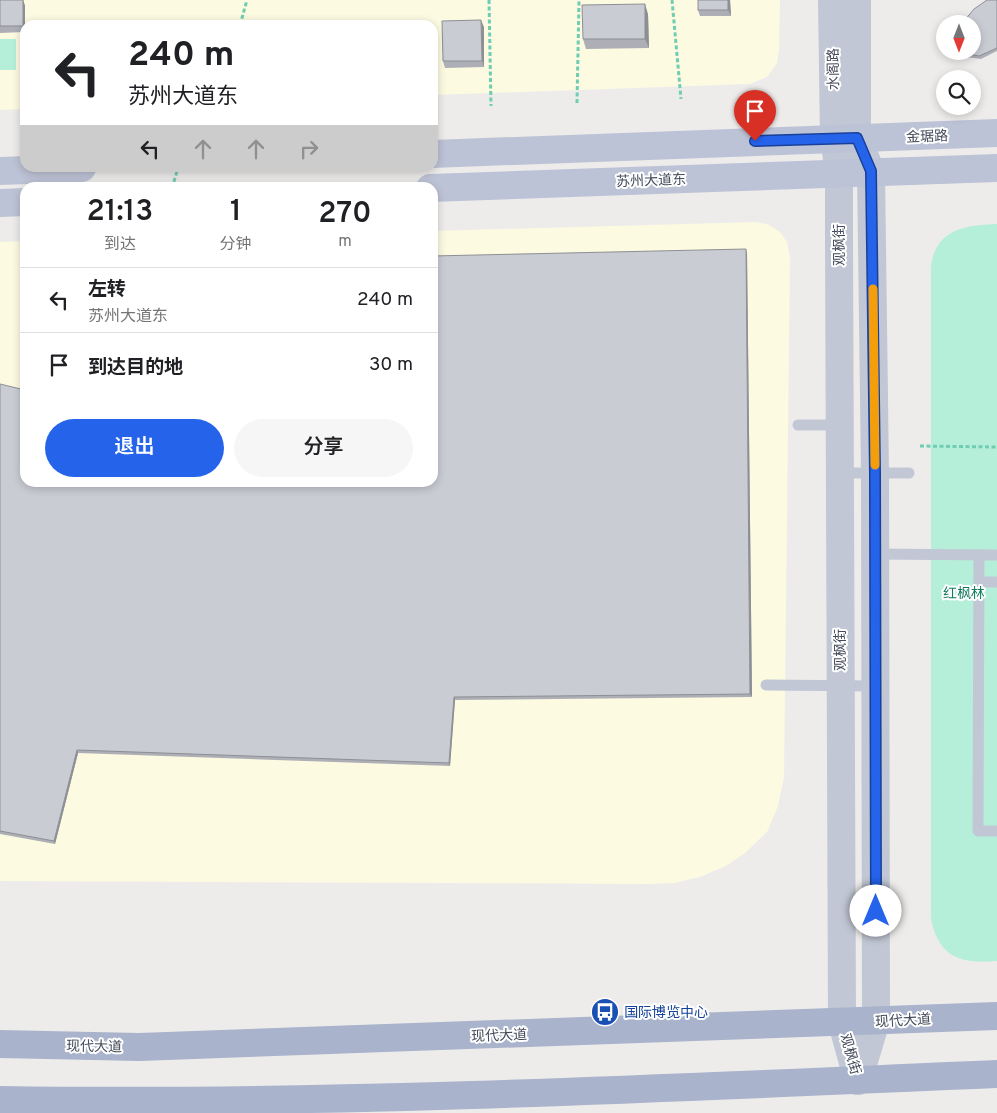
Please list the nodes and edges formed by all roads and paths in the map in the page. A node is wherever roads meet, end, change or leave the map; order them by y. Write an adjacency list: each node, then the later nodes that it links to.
1 (247, 0): 7 (path)
2 (489, 0): 10 (path)
3 (579, 0): 9 (path)
4 (672, 0): 8 (path)
5 (832, 0): 12 (street, 水阁路)
6 (857, 0): 12 (street, 水阁路)
7 (241, 20)
8 (681, 99)
9 (577, 103)
10 (491, 106)
11 (997, 133): 12 (main road, 金琚路)
12 (846, 138): 13 (main road); 17 (street, 观枫街); 18 (street, 观枫街)
13 (438, 154)
14 (997, 168): 17 (main road)
15 (20, 170): 16 (main road)
16 (0, 171)
17 (871, 171): 18 (main road, 苏州大道东); 27 (street, 观枫街)
18 (839, 173): 19 (main road, 苏州大道东); 23 (street, 观枫街)
19 (438, 188)
20 (20, 202): 21 (main road)
21 (0, 203)
22 (798, 425): 23 (lane)
23 (840, 425): 26 (street, 观枫街)
24 (920, 446): 25 (path)
25 (997, 447)
26 (840, 473): 27 (lane); 35 (street, 观枫街)
27 (875, 473): 28 (lane); 29 (street, 观枫街)
28 (909, 473)
29 (875, 554): 30 (lane); 36 (street, 观枫街)
30 (980, 555): 31 (lane); 32 (lane)
31 (997, 555)
32 (980, 582): 33 (lane); 37 (lane)
33 (997, 582)
34 (766, 685): 35 (lane)
35 (840, 685): 36 (lane); 40 (street, 观枫街)
36 (875, 686): 39 (street, 观枫街)
37 (997, 831)
38 (997, 1016): 39 (main road, 现代大道)
39 (876, 1021): 40 (main road, 现代大道); 43 (street, 观枫街)
40 (842, 1023): 41 (main road, 现代大道); 43 (street, 观枫街)
41 (0, 1044)
42 (997, 1074): 43 (main road)
43 (858, 1081): 44 (main road)
44 (0, 1100)

